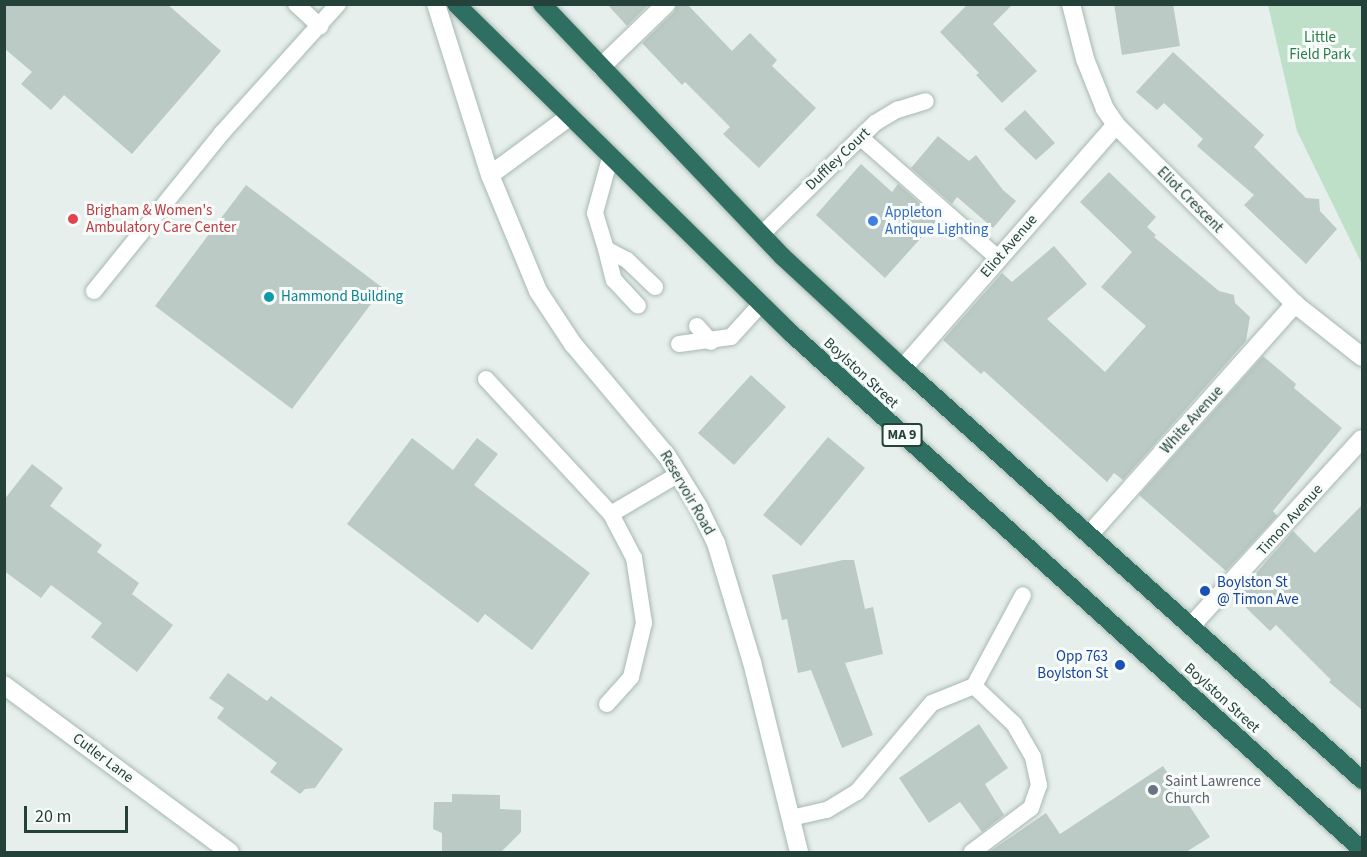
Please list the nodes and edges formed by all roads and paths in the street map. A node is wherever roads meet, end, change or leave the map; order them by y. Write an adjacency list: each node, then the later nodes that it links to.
1 (296, 4): 8 (lane)
2 (338, 4): 8 (lane)
3 (436, 4): 15 (street, Reservoir Road)
4 (456, 4): 11 (highway, Boylston Street / MA 9)
5 (542, 4): 9 (highway)
6 (666, 4): 9 (street)
7 (1071, 4): 12 (street, Eliot Crescent)
8 (320, 26): 20 (lane)
9 (601, 67): 16 (highway)
10 (926, 101): 13 (lane, Duffley Court)
11 (569, 117): 14 (highway, Boylston Street / MA 9); 15 (street)
12 (1116, 125): 18 (street, Eliot Avenue); 22 (street, Eliot Crescent)
13 (860, 136): 16 (lane, Duffley Court); 18 (lane)
14 (610, 158): 17 (lane); 21 (highway, Boylston Street / MA 9)
15 (490, 175): 31 (street, Reservoir Road)
16 (761, 235): 28 (highway)
17 (606, 249): 19 (lane); 23 (lane)
18 (999, 259): 28 (street, Eliot Avenue)
19 (655, 287)
20 (94, 291)
21 (761, 304): 25 (lane); 41 (highway, Boylston Street / MA 9)
22 (1295, 304): 27 (street, Eliot Crescent); 33 (street, White Avenue)
23 (638, 306)
24 (696, 326): 25 (lane)
25 (711, 342): 26 (lane)
26 (679, 345)
27 (1362, 357)
28 (903, 368): 33 (highway)
29 (486, 379): 32 (lane)
30 (1362, 439): 35 (street, Timon Avenue)
31 (679, 474): 32 (lane); 40 (street, Reservoir Road)
32 (611, 514): 38 (lane)
33 (1089, 535): 35 (highway)
34 (1023, 595): 37 (lane)
35 (1191, 626): 39 (highway)
36 (4, 685): 42 (street, Cutler Lane)
37 (974, 686): 40 (lane); 44 (lane)
38 (607, 704)
39 (1362, 780)
40 (791, 818): 43 (street, Reservoir Road)
41 (1362, 850)
42 (230, 852)
43 (799, 852)
44 (972, 852)

